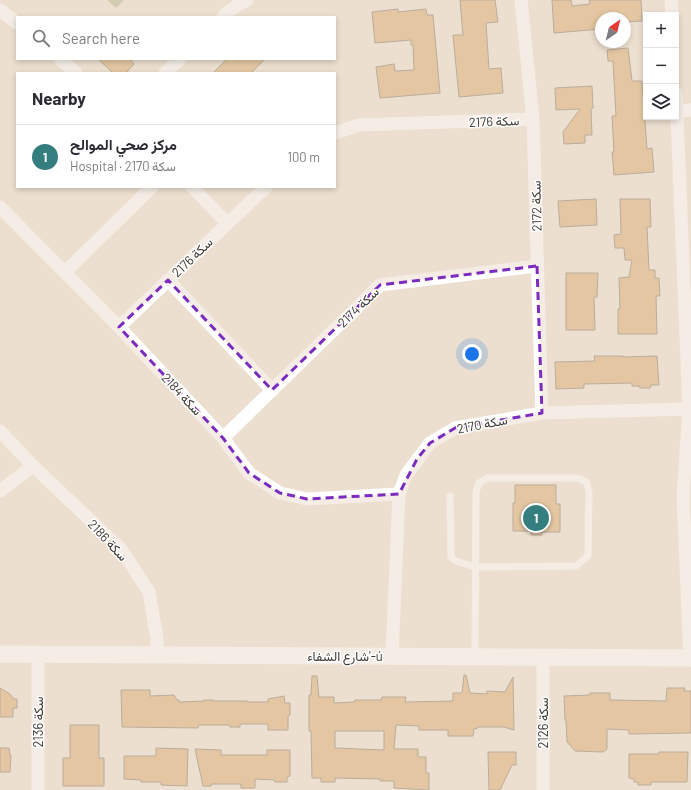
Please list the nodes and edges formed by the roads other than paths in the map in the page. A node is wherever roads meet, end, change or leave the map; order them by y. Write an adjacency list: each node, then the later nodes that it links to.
1 (247, 0): 6 (street)
2 (521, 0): 14 (street, سكة 2172)
3 (671, 0): 5 (street)
4 (0, 10): 7 (street)
5 (672, 12)
6 (224, 16)
7 (16, 22)
8 (61, 60): 10 (street)
9 (179, 60): 11 (street)
10 (75, 72)
11 (167, 72)
12 (691, 110): 13 (street)
13 (679, 111)
14 (534, 119): 16 (street, سكة 2176); 22 (street, سكة 2172)
15 (677, 120): 27 (street)
16 (336, 133)
17 (151, 188): 23 (street)
18 (193, 188): 21 (street)
19 (265, 188): 21 (street, سكة 2176)
20 (0, 207): 23 (street, سكة 2184)
21 (227, 223): 24 (street, سكة 2176)
22 (537, 266): 26 (street, سكة 2174); 28 (street, سكة 2172)
23 (65, 272): 25 (street, سكة 2184)
24 (168, 280): 25 (street, سكة 2176); 26 (street)
25 (119, 327): 30 (street, سكة 2184)
26 (272, 390): 30 (street, سكة 2174)
27 (689, 409): 28 (street, سكة 2170); 35 (street)
28 (542, 413): 33 (street, سكة 2170)
29 (0, 431): 31 (street, سكة 2186)
30 (223, 438): 33 (street, سكة 2184)
31 (33, 466): 32 (street); 39 (street, سكة 2186)
32 (0, 491)
33 (399, 494): 40 (street, سكة 2170)
34 (450, 496): 36 (lane)
35 (687, 496): 43 (street)
36 (475, 567): 36 (lane); 41 (lane)
37 (0, 654): 38 (street, شارع الشفاء'-ú)
38 (38, 654): 39 (street, شارع الشفاء'-ú); 44 (street, سكة 2136)
39 (157, 655): 40 (street, شارع الشفاء'-ú)
40 (392, 656): 41 (street, شارع الشفاء'-ú)
41 (475, 656): 42 (street, شارع الشفاء'-ú)
42 (543, 657): 43 (street, شارع الشفاء'-ú); 45 (street, سكة 2126)
43 (691, 658)
44 (38, 790)
45 (543, 790)

